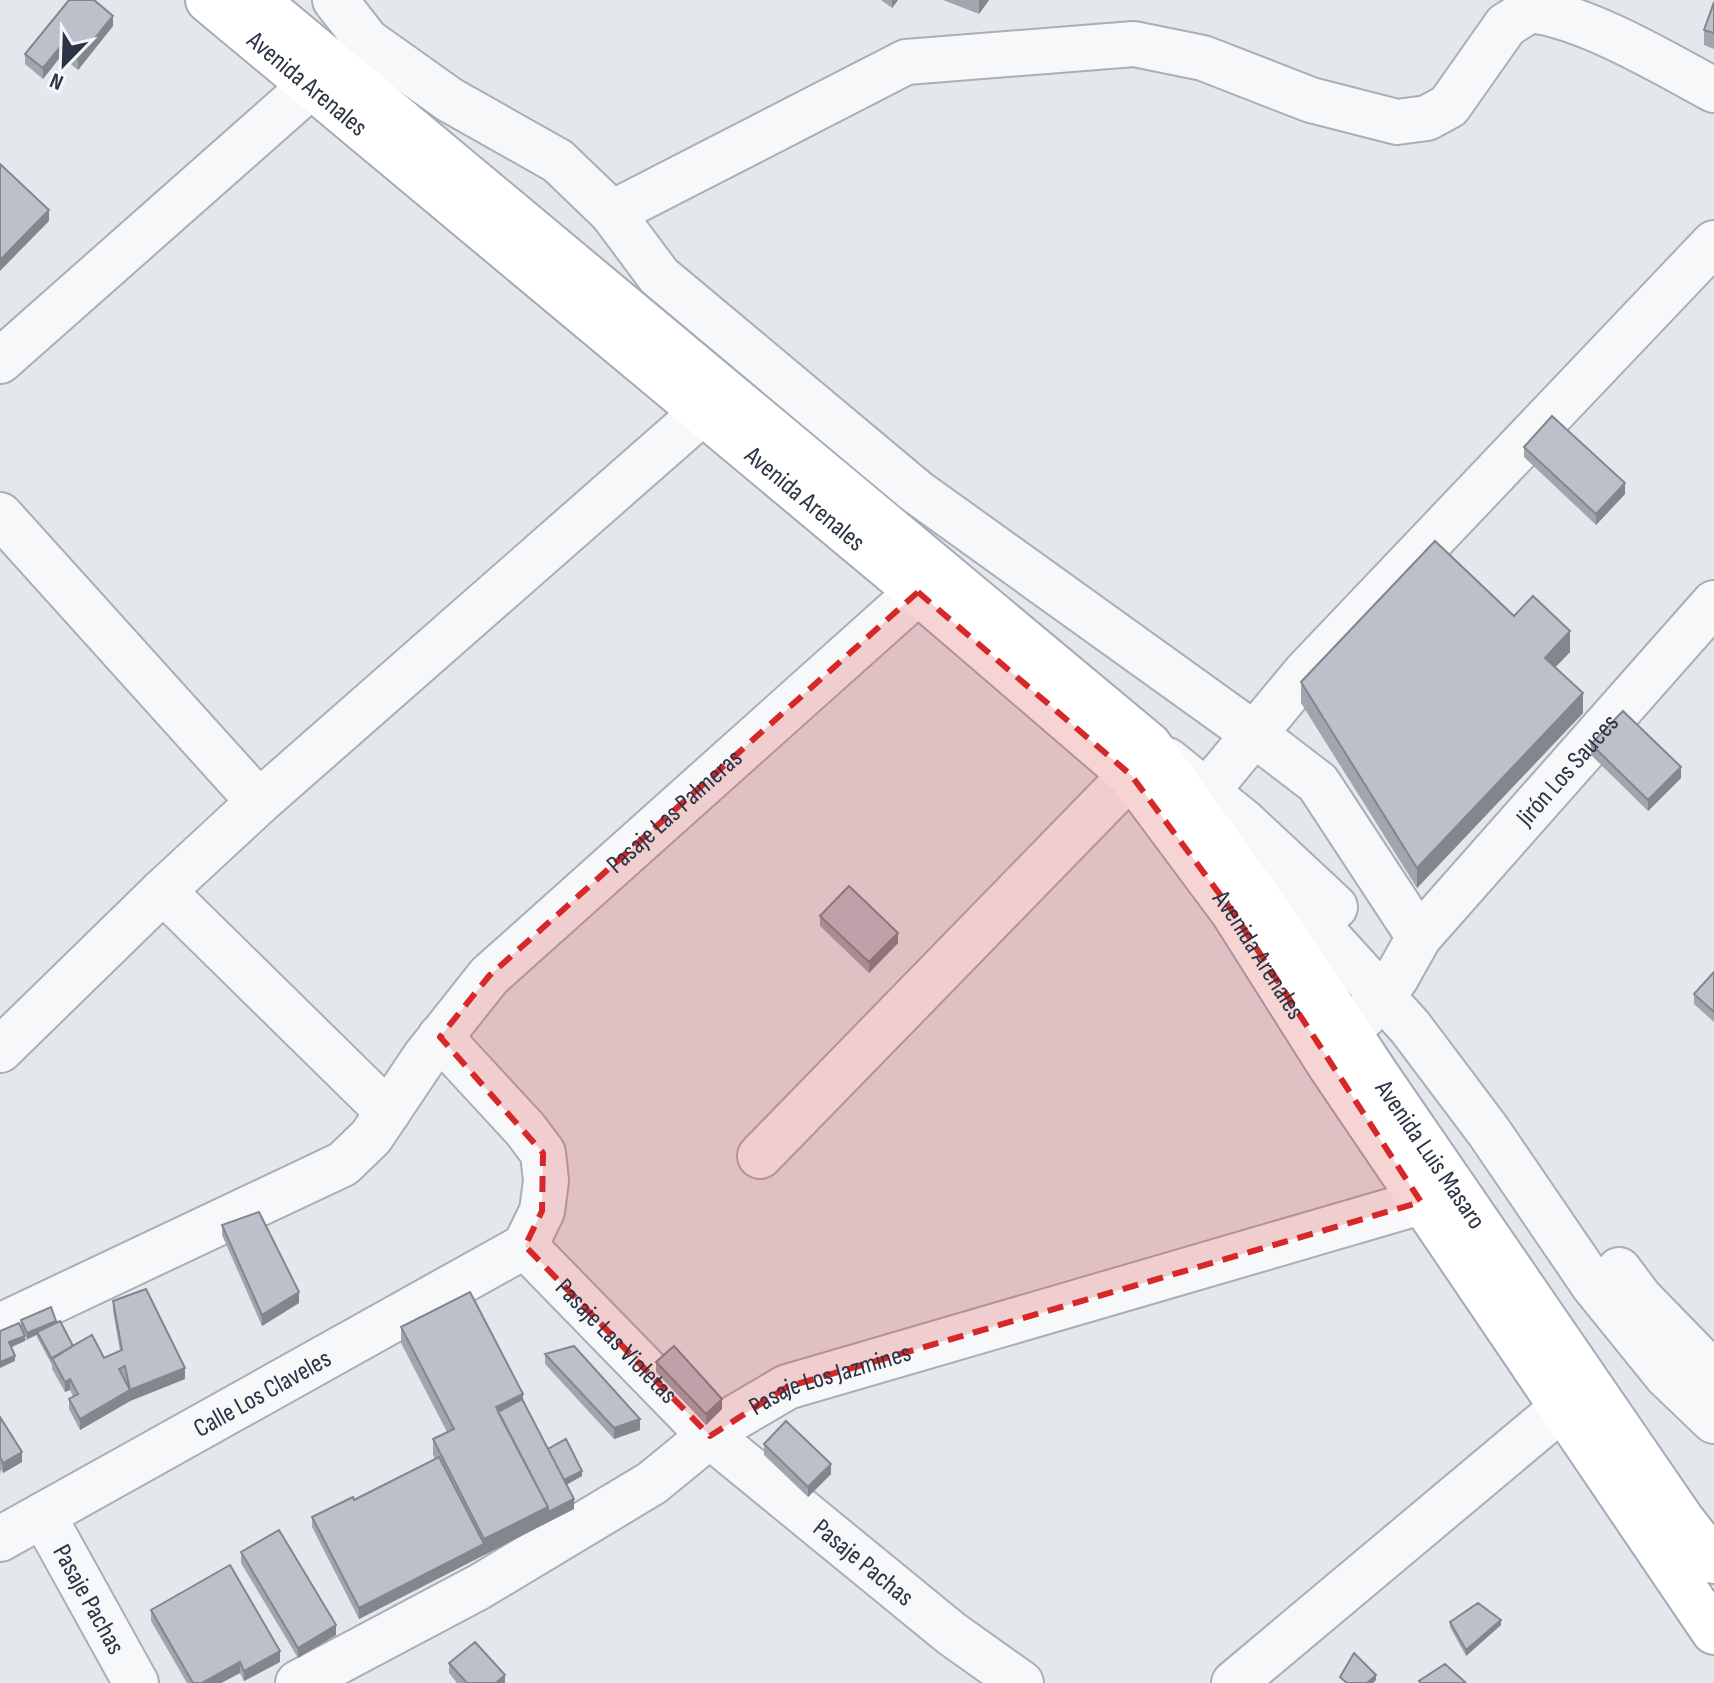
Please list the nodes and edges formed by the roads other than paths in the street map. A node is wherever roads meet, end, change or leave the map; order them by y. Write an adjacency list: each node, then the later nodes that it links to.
1 (208, 0): 4 (main road, Avenida Arenales)
2 (256, 0): 4 (main road)
3 (335, 0): 6 (street)
4 (324, 77): 8 (street); 9 (main road, Avenida Arenales); 14 (main road)
5 (1714, 90): 6 (street)
6 (612, 213): 13 (street)
7 (1714, 243): 13 (street)
8 (0, 361)
9 (702, 413): 11 (main road, Avenida Arenales); 15 (street)
10 (0, 515): 15 (street)
11 (918, 592): 14 (main road, Avenida Arenales); 21 (street, Pasaje Las Palmeras)
12 (1714, 603): 19 (street, Jirón Los Sauces)
13 (1254, 734): 16 (street); 19 (street)
14 (1140, 760): 16 (street); 22 (main road, Avenida Arenales); 25 (street)
15 (259, 802): 18 (street)
16 (1195, 806): 17 (main road, Avenida Luis Masaro); 20 (street)
17 (1222, 848): 20 (street); 22 (main road, Avenida Luis Masaro)
18 (163, 891): 23 (street); 24 (street)
19 (1419, 937): 20 (street, Jirón Los Sauces)
20 (1388, 987): 22 (street); 29 (street); 31 (street)
21 (440, 1037): 24 (street, Pasaje Las Palmeras); 27 (street)
22 (1339, 1048): 26 (main road, Avenida Luis Masaro); 35 (main road, Avenida Luis Masaro)
23 (0, 1050)
24 (388, 1112): 28 (street, Pasaje Las Palmeras)
25 (760, 1156)
26 (1421, 1202): 30 (main road, Avenida Luis Masaro); 32 (street, Pasaje Los Jazmines)
27 (525, 1246): 32 (street, Pasaje Las Violetas); 33 (street, Calle Los Claveles)
28 (0, 1326)
29 (1714, 1374)
30 (1562, 1408): 36 (main road, Avenida Luis Masaro); 40 (street)
31 (1714, 1421)
32 (710, 1436): 38 (street, Pasaje Los Jazmines); 39 (street, Pasaje Pachas)
33 (43, 1515): 34 (street, Calle Los Claveles); 37 (street, Pasaje Pachas)
34 (0, 1539)
35 (1714, 1561)
36 (1714, 1632)
37 (136, 1683)
38 (298, 1683)
39 (1021, 1683)
40 (1234, 1683)

